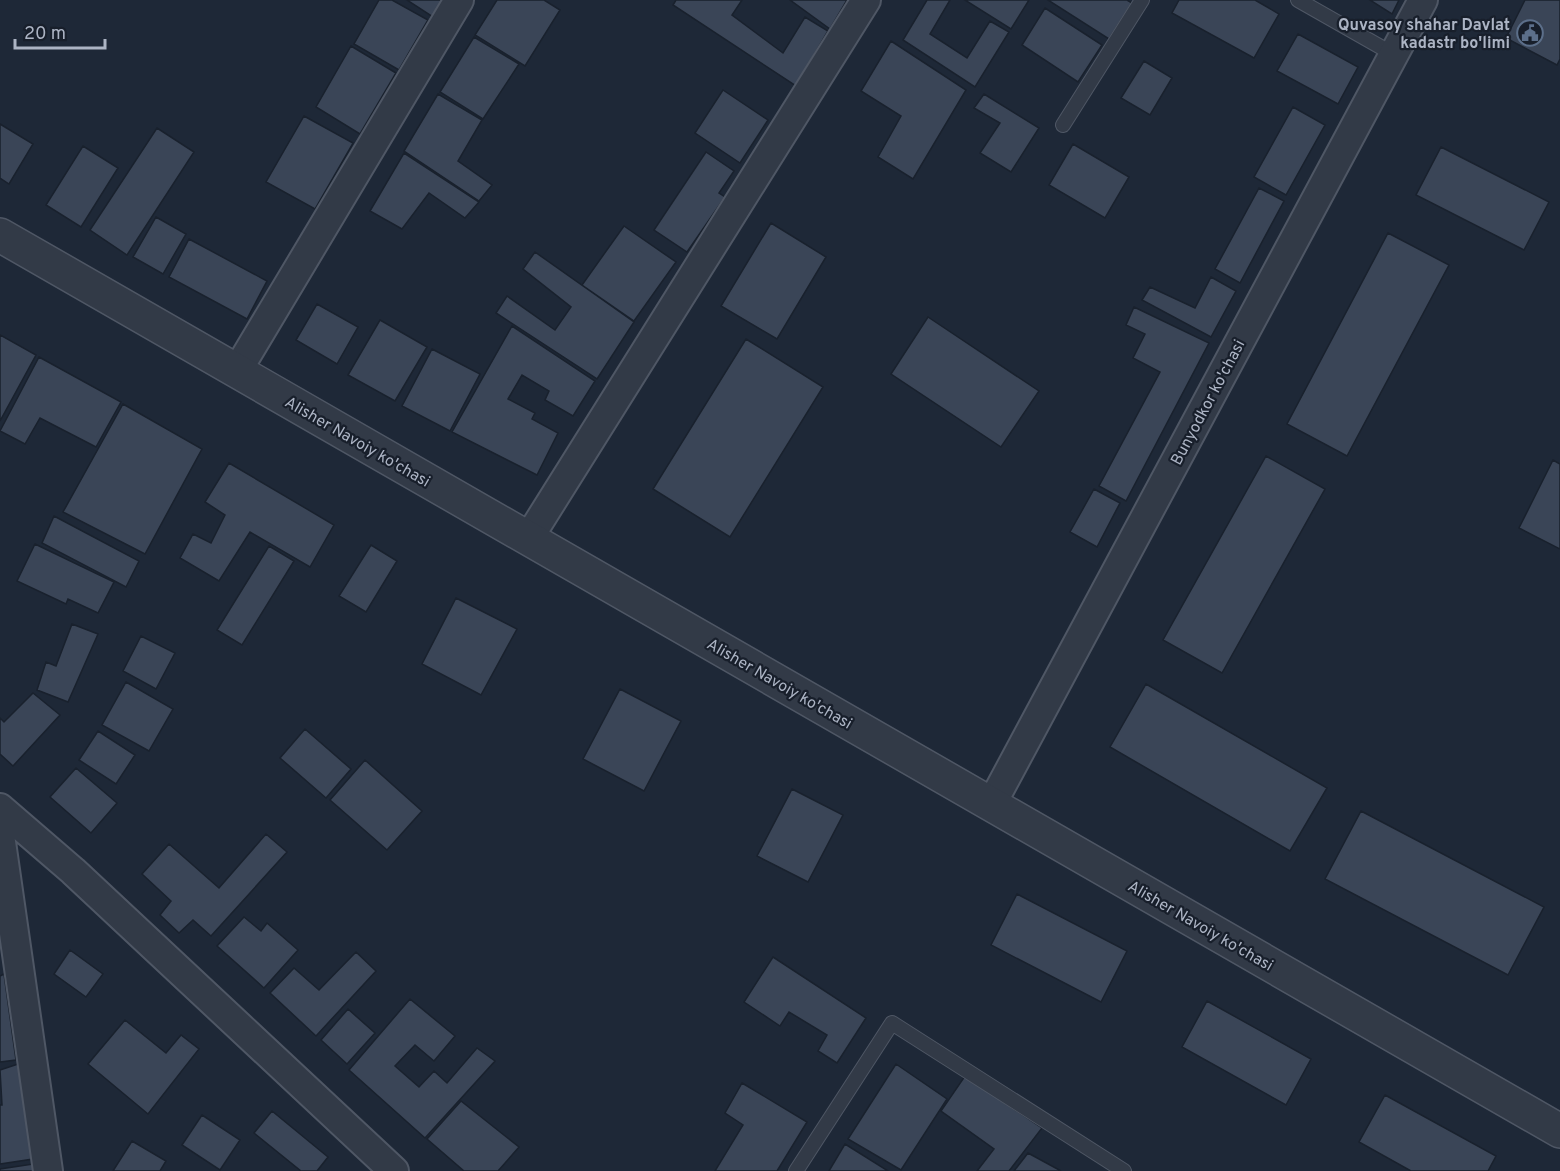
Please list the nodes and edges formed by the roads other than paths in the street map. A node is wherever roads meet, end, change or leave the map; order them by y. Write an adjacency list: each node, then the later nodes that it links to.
1 (459, 0): 9 (street)
2 (866, 0): 10 (street)
3 (1142, 0): 7 (lane)
4 (1298, 0): 6 (lane)
5 (1423, 0): 6 (street, Bunyodkor ko'chasi)
6 (1393, 54): 11 (street, Bunyodkor ko'chasi)
7 (1063, 125)
8 (0, 236): 9 (street, Alisher Navoiy ko'chasi)
9 (237, 371): 10 (street, Alisher Navoiy ko'chasi)
10 (528, 538): 11 (street, Alisher Navoiy ko'chasi)
11 (991, 805): 14 (street, Alisher Navoiy ko'chasi)
12 (0, 808): 16 (street)
13 (0, 835): 15 (street)
14 (1560, 1131)
15 (48, 1171)
16 (394, 1171)
17 (796, 1171): 18 (lane)
18 (1124, 1171)

